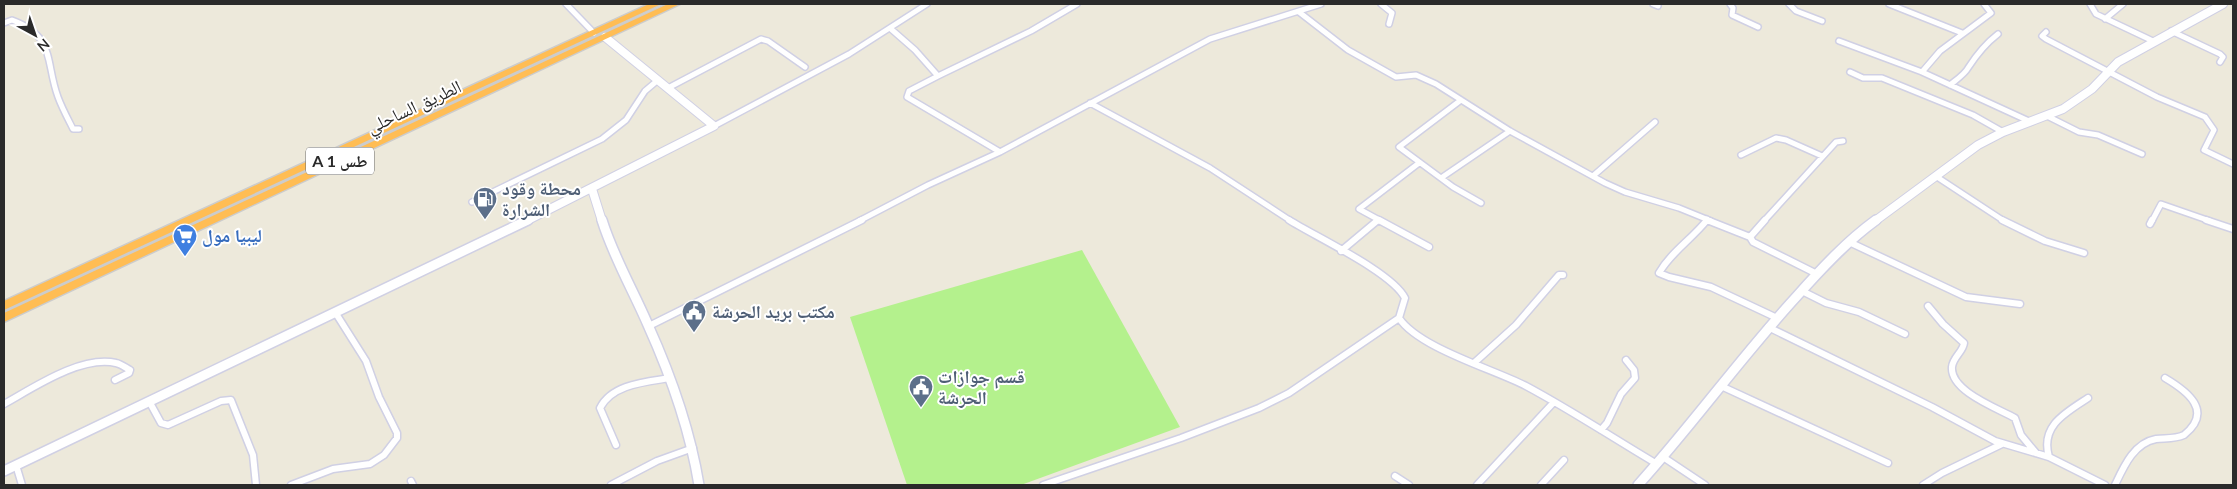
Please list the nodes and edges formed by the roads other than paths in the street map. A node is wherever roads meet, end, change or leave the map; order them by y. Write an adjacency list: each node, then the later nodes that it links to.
1 (566, 4): 24 (street)
2 (656, 4): 24 (highway, الطريق الساحلي)
3 (675, 4): 27 (highway, الطريق الساحلي / A 1 طس)
4 (927, 4): 21 (street)
5 (1077, 4): 35 (street)
6 (1321, 4): 15 (street)
7 (1381, 4): 19 (street)
8 (1730, 4): 20 (street)
9 (1790, 4): 17 (street)
10 (1889, 4): 25 (street)
11 (1984, 4): 25 (street)
12 (2090, 4): 16 (street)
13 (2123, 4): 16 (street)
14 (2223, 4): 22 (street)
15 (1299, 12): 39 (street); 40 (street)
16 (2106, 19): 29 (street)
17 (1822, 21)
18 (4, 22): 45 (street)
19 (1389, 24)
20 (1758, 27)
21 (891, 29): 35 (street); 44 (street)
22 (2171, 31): 29 (street); 30 (street)
23 (2046, 32): 34 (street)
24 (594, 33): 74 (highway, الطريق الساحلي)
25 (1962, 33): 33 (street)
26 (1998, 34): 37 (street)
27 (605, 37): 36 (street); 77 (highway, الطريق الساحلي / A 1 طس)
28 (1839, 41): 33 (street)
29 (2153, 41): 34 (street)
30 (2220, 62)
31 (805, 67): 38 (street)
32 (1850, 72): 47 (street)
33 (1922, 72): 37 (street)
34 (2108, 72): 41 (street); 54 (street)
35 (938, 76): 49 (street)
36 (658, 80): 38 (street); 59 (street)
37 (1950, 85): 43 (street)
38 (668, 88): 44 (street)
39 (1461, 100): 46 (street); 53 (street)
40 (1090, 103): 49 (street); 68 (street)
41 (2047, 116): 43 (street); 50 (street)
42 (1655, 122): 55 (street)
43 (2031, 122): 47 (street)
44 (714, 126): 58 (street)
45 (79, 129)
46 (1510, 131): 55 (street); 57 (street)
47 (2003, 132): 56 (street)
48 (1843, 141): 52 (street)
49 (1000, 152): 80 (street)
50 (2142, 154)
51 (1741, 155): 52 (street)
52 (1822, 156): 65 (street)
53 (1419, 163): 57 (street); 62 (street)
54 (2233, 164)
55 (1593, 176): 61 (street)
56 (1936, 177): 66 (street); 69 (street)
57 (1442, 178): 60 (street)
58 (592, 189): 76 (street); 80 (street)
59 (472, 202)
60 (1481, 203)
61 (1708, 219): 65 (street); 79 (street)
62 (1378, 220): 67 (street); 68 (street)
63 (2150, 224): 64 (street)
64 (2233, 229)
65 (1750, 237): 70 (street)
66 (1849, 242): 70 (street); 73 (street)
67 (1429, 247)
68 (1341, 251): 78 (street)
69 (2084, 253)
70 (1817, 274): 72 (street)
71 (1563, 275): 84 (street)
72 (1802, 291): 79 (street); 82 (street)
73 (2020, 304)
74 (4, 306)
75 (1928, 306): 97 (street)
76 (334, 312): 90 (street); 107 (street)
77 (4, 318)
78 (1399, 318): 84 (street); 110 (street)
79 (1777, 318): 81 (street)
80 (649, 326): 85 (street)
81 (1768, 327): 88 (street); 94 (street)
82 (1905, 334)
83 (1626, 360): 93 (street)
84 (1474, 363): 91 (street)
85 (670, 378): 95 (street); 96 (street)
86 (2165, 378): 118 (street)
87 (115, 380): 92 (street)
88 (1721, 386): 100 (street); 101 (street)
89 (2088, 398): 98 (street)
90 (149, 401): 102 (street); 106 (street)
91 (1554, 402): 93 (street); 112 (street)
92 (4, 404)
93 (1600, 430): 100 (street)
94 (2002, 444): 97 (street); 116 (street)
95 (616, 445)
96 (693, 448): 108 (street); 109 (street)
97 (2036, 453): 98 (street)
98 (2049, 457): 117 (street)
99 (1564, 460): 113 (street)
100 (1660, 461): 114 (street); 115 (street)
101 (1888, 463)
102 (16, 465): 103 (street); 105 (street)
103 (4, 471)
104 (1395, 476): 111 (street)
105 (22, 485)
106 (256, 485)
107 (291, 485)
108 (611, 485)
109 (698, 485)
110 (1043, 485)
111 (1408, 485)
112 (1477, 485)
113 (1541, 485)
114 (1638, 485)
115 (1705, 485)
116 (1923, 485)
117 (2105, 485)
118 (2115, 485)

